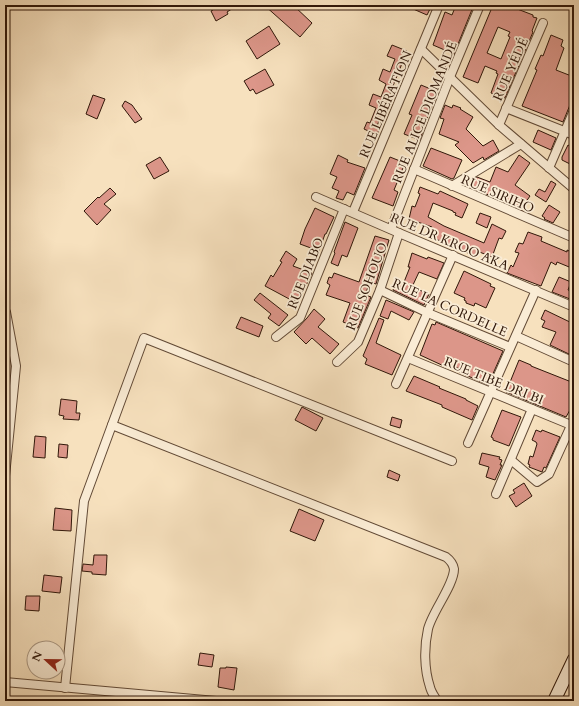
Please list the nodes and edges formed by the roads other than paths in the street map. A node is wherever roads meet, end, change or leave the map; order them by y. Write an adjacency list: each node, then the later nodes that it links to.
1 (439, 5): 4 (street, RUE LIBÉRATION)
2 (480, 5): 5 (street, RUE ALICE DIOMANDÉ)
3 (543, 23): 6 (street, RUE YÉDÉ)
4 (421, 49): 5 (street); 18 (street, RUE LIBÉRATION)
5 (450, 77): 8 (street); 13 (street, RUE ALICE DIOMANDÉ)
6 (506, 108): 8 (street, RUE YÉDÉ); 9 (street)
7 (574, 110): 9 (street)
8 (499, 125): 11 (street)
9 (565, 131): 10 (street); 12 (street)
10 (574, 135)
11 (521, 144): 12 (street); 14 (street)
12 (548, 168): 15 (street)
13 (414, 169): 14 (street, RUE SIRIHO); 19 (street, RUE ALICE DIOMANDÉ)
14 (452, 186): 21 (street, RUE SIRIHO)
15 (574, 189)
16 (316, 197): 17 (street, RUE DR KROO AKA)
17 (344, 209): 18 (street, RUE DR KROO AKA); 29 (street, RUE DIABO)
18 (353, 212): 19 (street, RUE DR KROO AKA)
19 (391, 229): 20 (street, RUE DR KROO AKA)
20 (399, 233): 22 (street, RUE DR KROO AKA); 23 (street, RUE SOHOUO)
21 (574, 238)
22 (454, 255): 24 (street, RUE DR KROO AKA); 27 (street)
23 (380, 290): 27 (street, RUE LA CORDELLE); 32 (street, RUE SOHOUO)
24 (536, 290): 25 (street, RUE DR KROO AKA); 28 (street)
25 (574, 307)
26 (5, 311): 42 (street)
27 (428, 313): 30 (street, RUE LA CORDELLE); 31 (street)
28 (516, 336): 30 (street); 33 (street)
29 (276, 338)
30 (510, 347): 35 (street)
31 (408, 358): 34 (street); 35 (street, RUE TIBE DRI BI)
32 (337, 362)
33 (574, 362)
34 (396, 384)
35 (490, 391): 36 (street, RUE TIBE DRI BI); 39 (street)
36 (532, 409): 37 (street, RUE TIBE DRI BI); 40 (street)
37 (573, 422): 40 (street)
38 (112, 425): 41 (street); 46 (street); 48 (street)
39 (468, 443)
40 (511, 460): 43 (street)
41 (452, 461)
42 (5, 476)
43 (496, 494)
44 (574, 659): 49 (street)
45 (5, 682): 46 (street)
46 (66, 688): 47 (street)
47 (216, 701)
48 (437, 701)
49 (554, 701)

